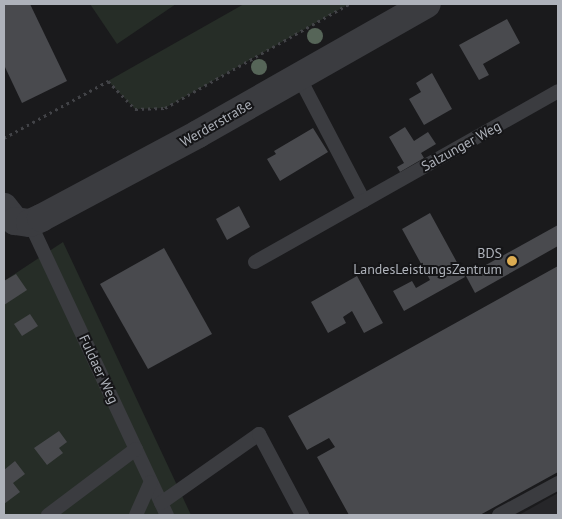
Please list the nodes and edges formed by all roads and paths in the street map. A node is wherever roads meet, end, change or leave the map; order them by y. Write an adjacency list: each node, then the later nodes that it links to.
1 (349, 4): 5 (path)
2 (427, 4): 3 (street, Werderstraße)
3 (298, 75): 6 (lane); 8 (street, Werderstraße)
4 (558, 91): 6 (lane, Salzunger Weg)
5 (4, 138)
6 (364, 201): 9 (lane, Salzunger Weg)
7 (4, 210): 8 (street)
8 (30, 223): 10 (lane, Fuldaer Weg)
9 (255, 262)
10 (136, 450): 11 (lane, Fuldaer Weg); 14 (lane)
11 (151, 482): 13 (lane, Fuldaer Weg); 15 (lane)
12 (558, 483): 17 (lane)
13 (164, 509): 16 (lane)
14 (48, 515)
15 (136, 515)
16 (302, 515)
17 (499, 515)

